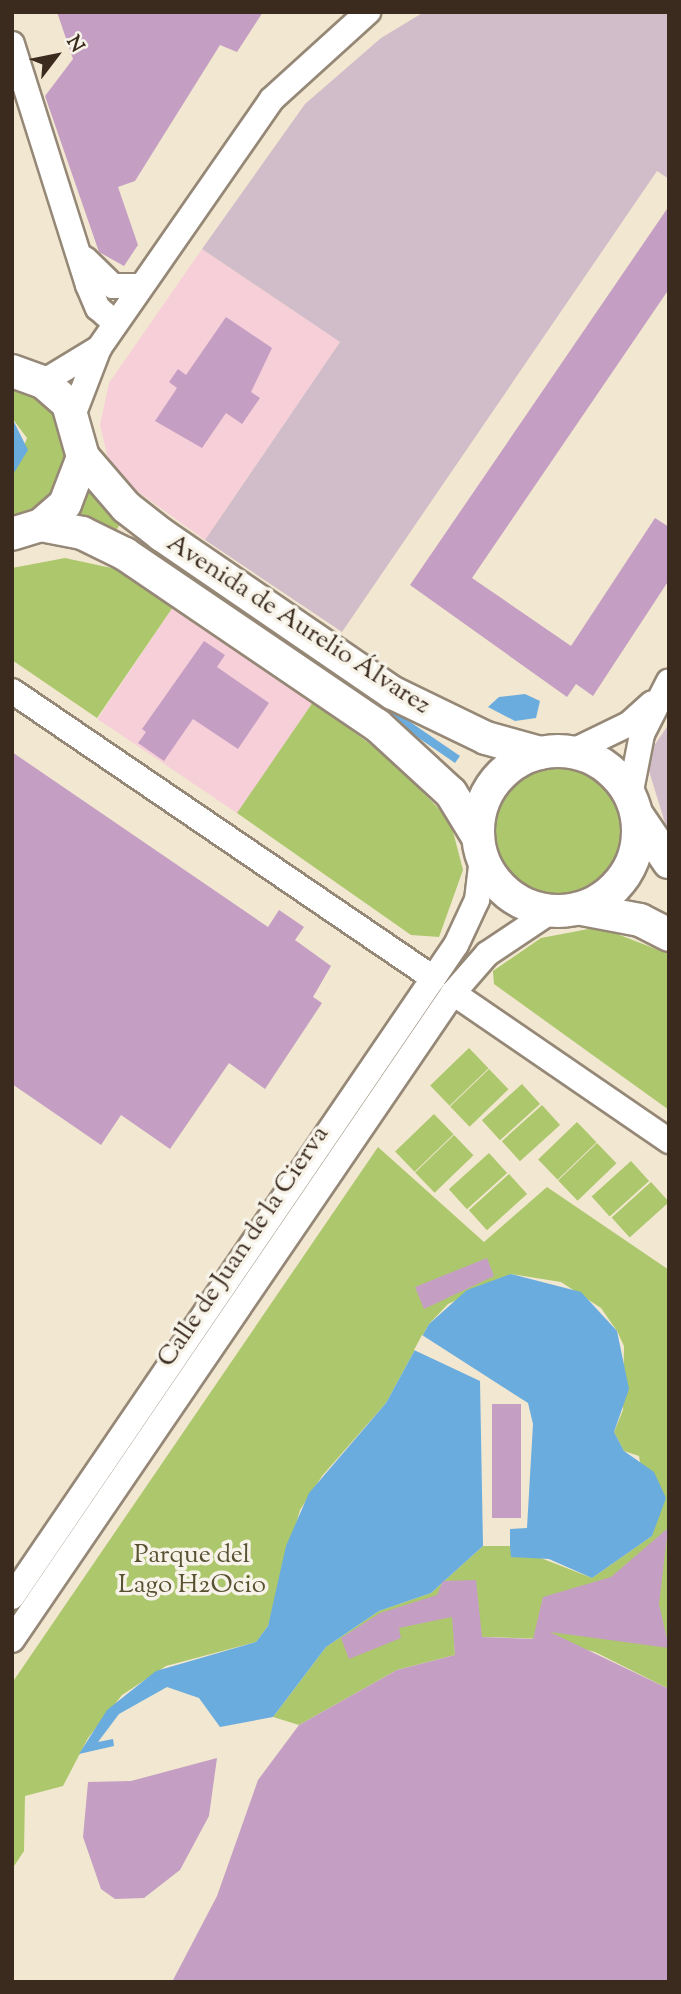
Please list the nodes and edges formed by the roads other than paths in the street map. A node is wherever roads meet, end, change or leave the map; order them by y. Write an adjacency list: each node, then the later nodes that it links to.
1 (368, 12): 4 (street)
2 (12, 44): 3 (street)
3 (85, 259): 4 (street); 5 (street)
4 (140, 286): 5 (street)
5 (115, 323): 6 (street)
6 (99, 348): 8 (street); 9 (street)
7 (12, 371): 8 (main road)
8 (43, 382): 9 (main road)
9 (74, 413): 10 (main road)
10 (83, 457): 11 (main road); 14 (main road, Avenida de Aurelio Álvarez)
11 (27, 529): 16 (main road, Avenida de Aurelio Álvarez)
12 (663, 689): 14 (street); 15 (street)
13 (12, 691): 21 (street)
14 (555, 752): 15 (main road); 16 (main road)
15 (634, 806): 17 (main road); 18 (main road)
16 (480, 847): 19 (main road); 21 (street, Calle de Juan de la Cierva)
17 (669, 862)
18 (582, 909): 19 (main road); 20 (main road)
19 (550, 912): 22 (street, Calle de Juan de la Cierva)
20 (669, 935)
21 (433, 978): 24 (street, Calle de Juan de la Cierva)
22 (453, 993): 23 (street); 25 (street, Calle de Juan de la Cierva)
23 (669, 1141)
24 (12, 1597)
25 (12, 1640)

